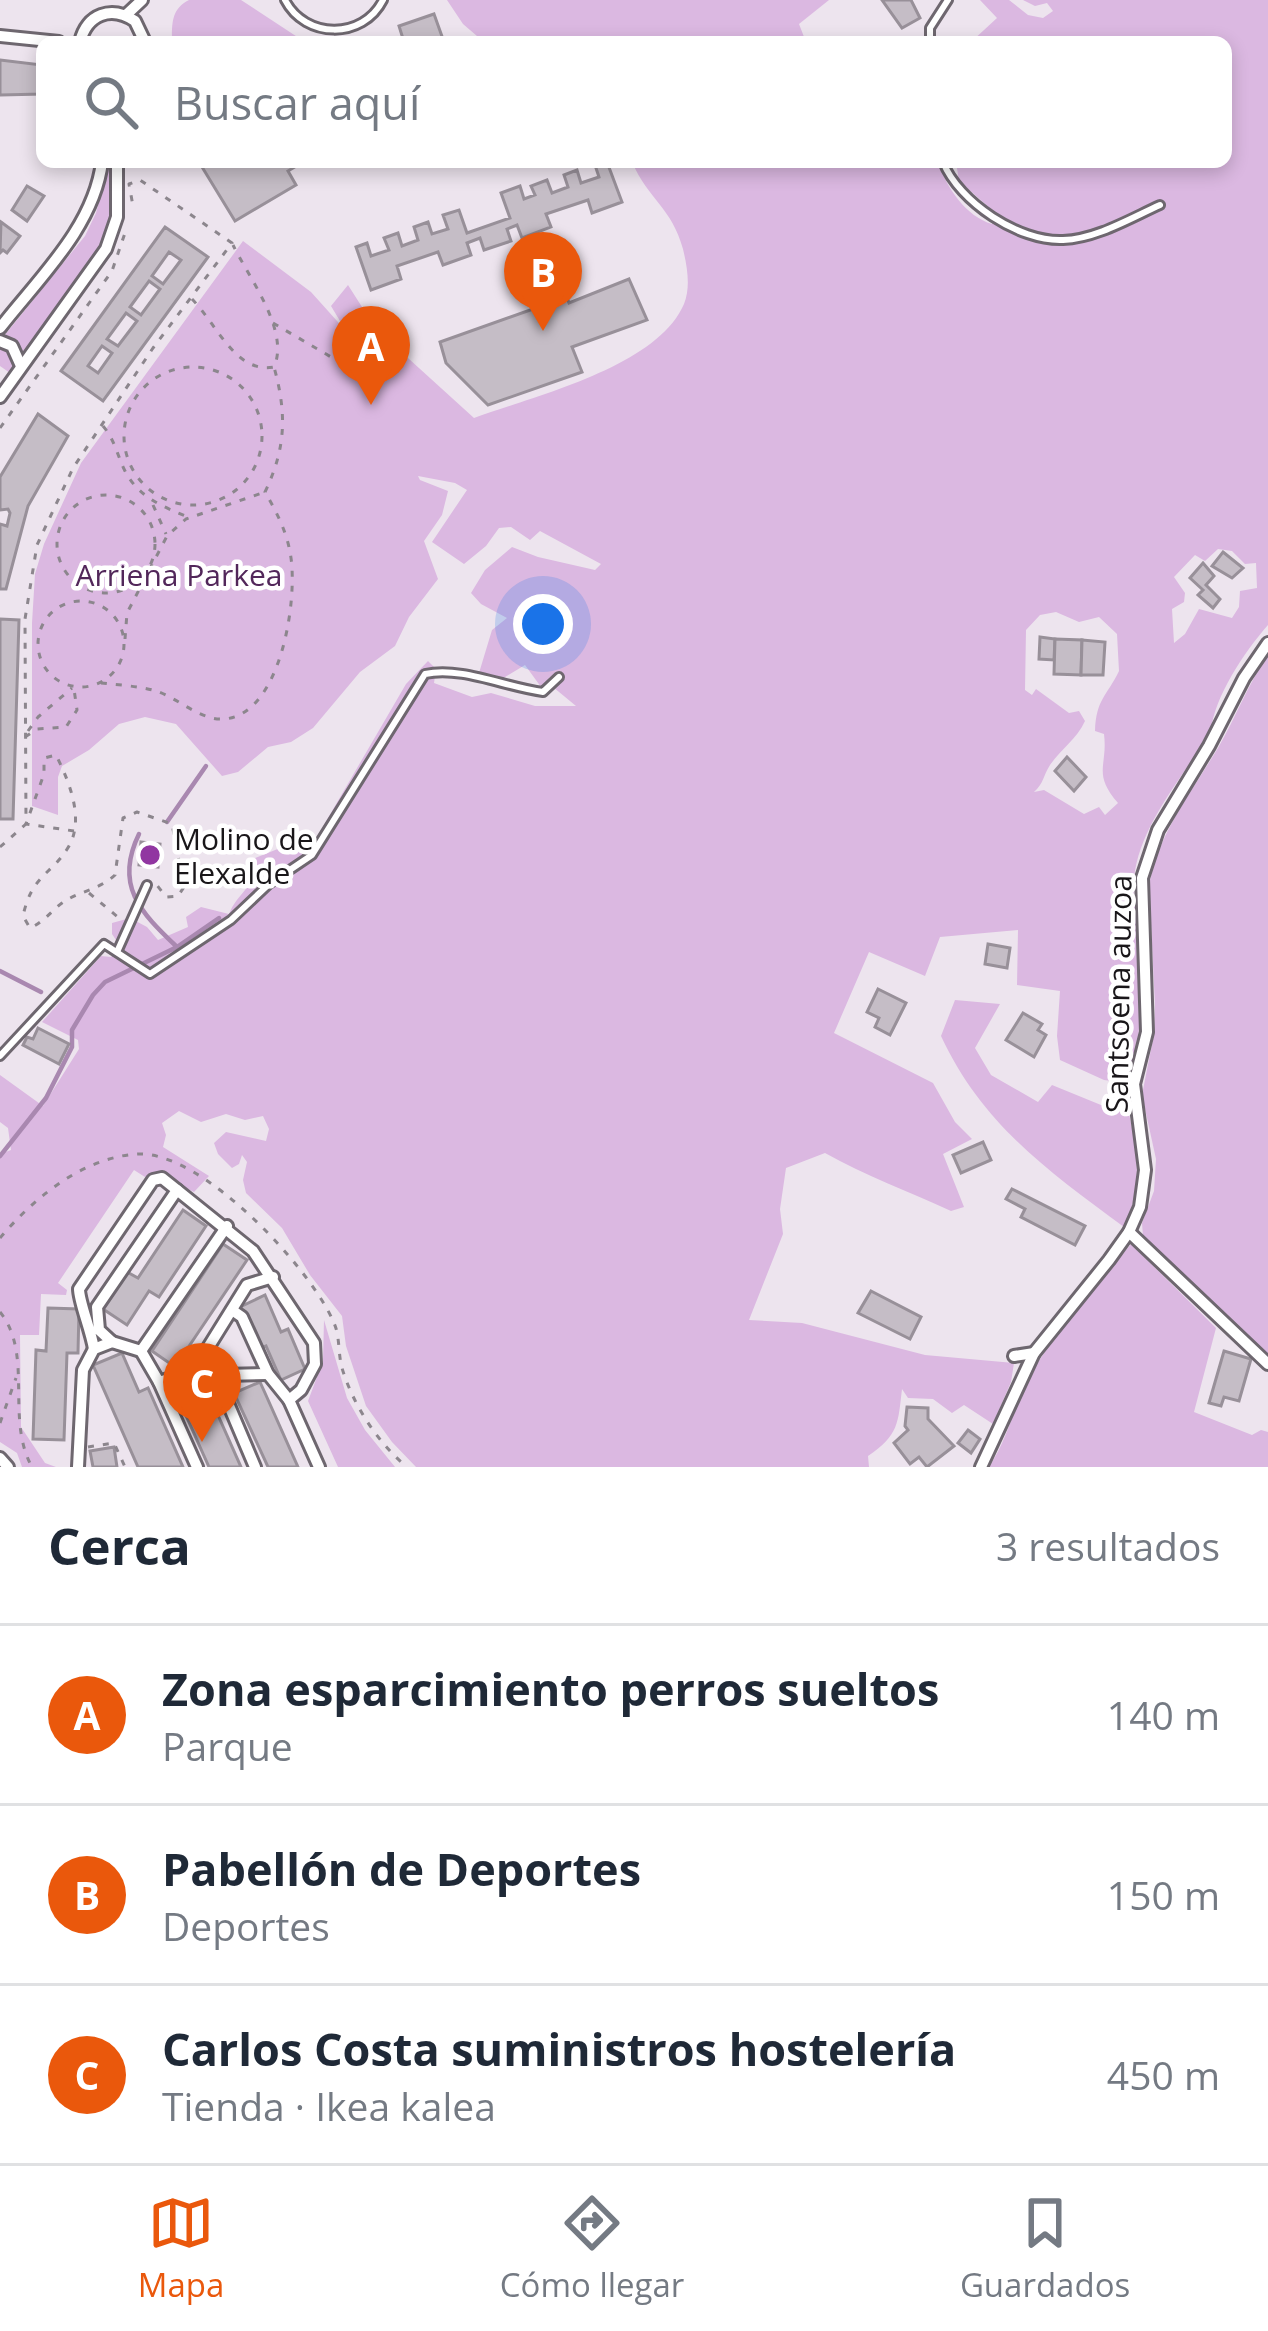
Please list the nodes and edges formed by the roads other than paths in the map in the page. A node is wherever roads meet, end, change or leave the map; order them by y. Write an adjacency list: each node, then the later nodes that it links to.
1 (142, 0): 5 (street)
2 (285, 0): 3 (lane)
3 (383, 0)
4 (947, 0): 9 (lane)
5 (126, 16): 7 (street); 8 (street)
6 (0, 36): 10 (street)
7 (82, 36)
8 (144, 36)
9 (930, 36)
10 (36, 40)
11 (101, 168): 15 (street)
12 (117, 168): 17 (street)
13 (946, 168): 14 (lane)
14 (1160, 206)
15 (0, 328)
16 (0, 340): 17 (street)
17 (21, 366): 18 (street)
18 (0, 397)
19 (1268, 643): 26 (street, Santsoena auzoa)
20 (559, 677): 22 (lane)
21 (147, 885): 22 (lane)
22 (116, 952): 23 (lane)
23 (0, 1056)
24 (176, 1190): 25 (street); 29 (street); 30 (street)
25 (227, 1226): 27 (street); 31 (street)
26 (1129, 1232): 32 (street, Santsoena auzoa); 34 (street)
27 (272, 1277): 28 (street); 39 (street)
28 (232, 1310): 35 (street); 36 (street)
29 (112, 1342): 30 (street); 31 (street)
30 (94, 1349): 42 (street)
31 (141, 1351): 38 (street)
32 (1034, 1353): 33 (street); 46 (street, Santsoena auzoa)
33 (1014, 1356)
34 (1268, 1364)
35 (268, 1373): 37 (street); 39 (street)
36 (198, 1375): 37 (street); 38 (street)
37 (215, 1375): 44 (street)
38 (159, 1382): 43 (street)
39 (289, 1400): 45 (street)
40 (0, 1458): 41 (street)
41 (8, 1467)
42 (78, 1467)
43 (196, 1467)
44 (255, 1467)
45 (320, 1467)
46 (981, 1467)

